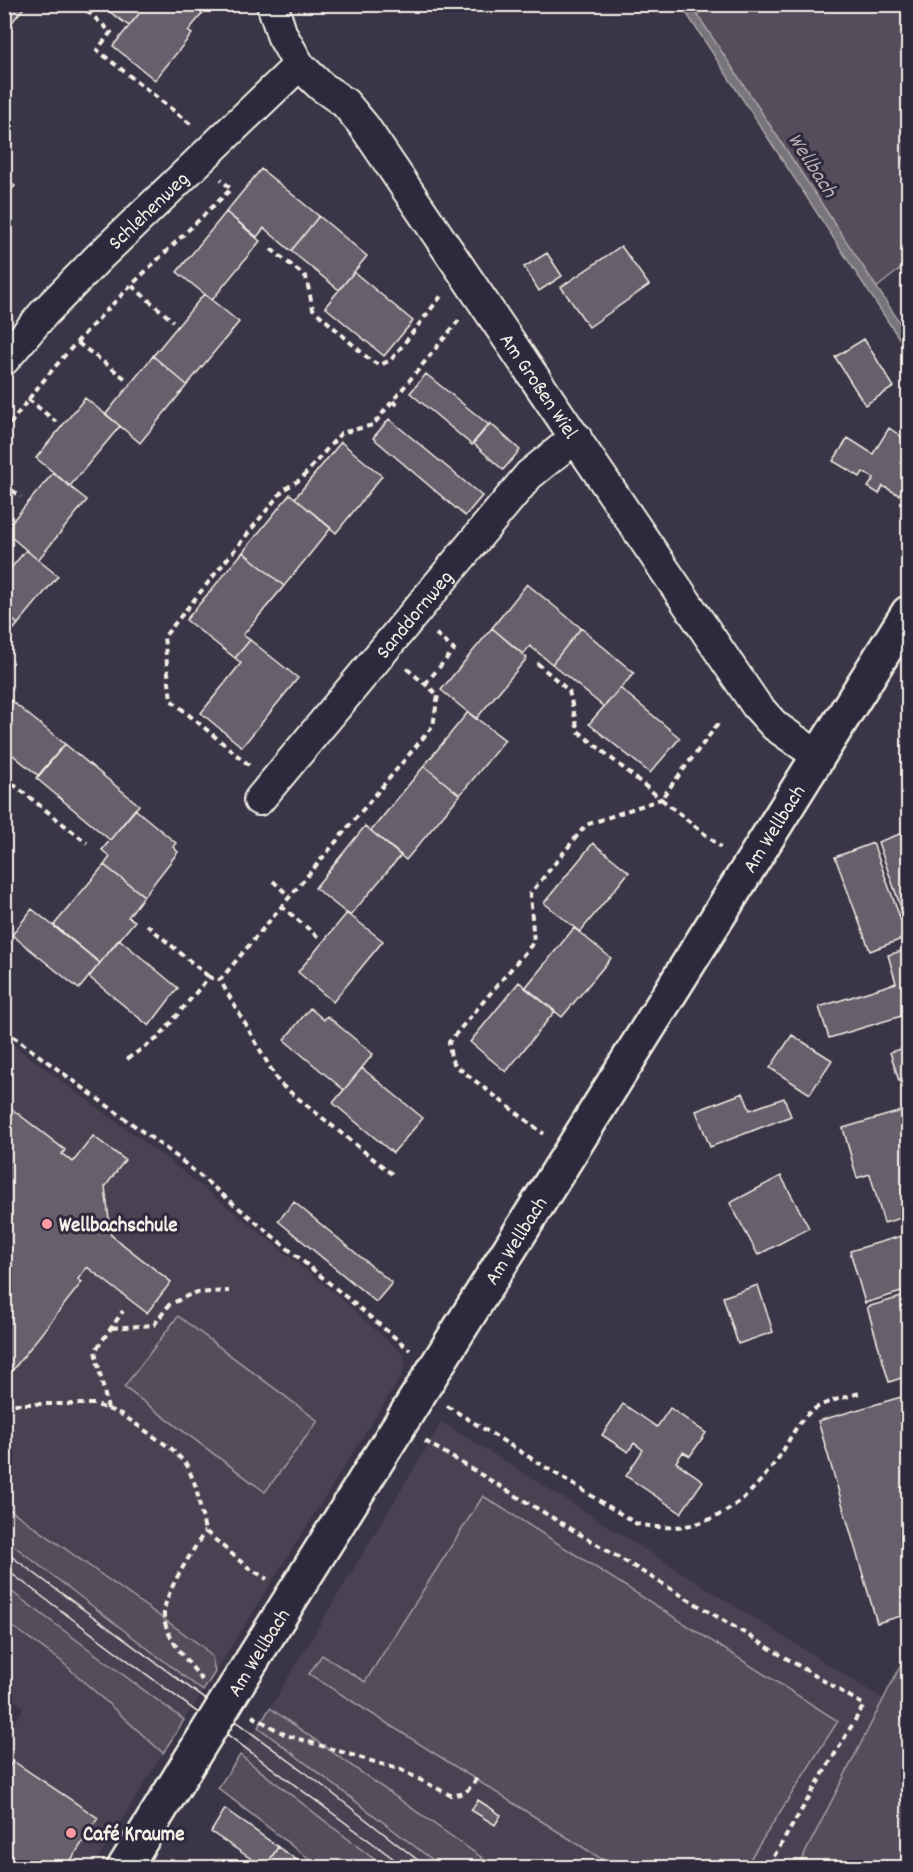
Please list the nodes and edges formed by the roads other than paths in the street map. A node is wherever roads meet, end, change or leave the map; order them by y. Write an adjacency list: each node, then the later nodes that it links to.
1 (272, 4): 2 (street, Am Großen Wiel)
2 (299, 65): 3 (street, Schlehenweg); 4 (street, Am Großen Wiel)
3 (4, 360)
4 (576, 436): 6 (street, Am Großen Wiel); 7 (street, Sanddornweg)
5 (909, 613): 6 (main road, Am Wellbach)
6 (818, 756): 8 (main road, Am Wellbach, bridge)
7 (265, 791)
8 (124, 1868)

